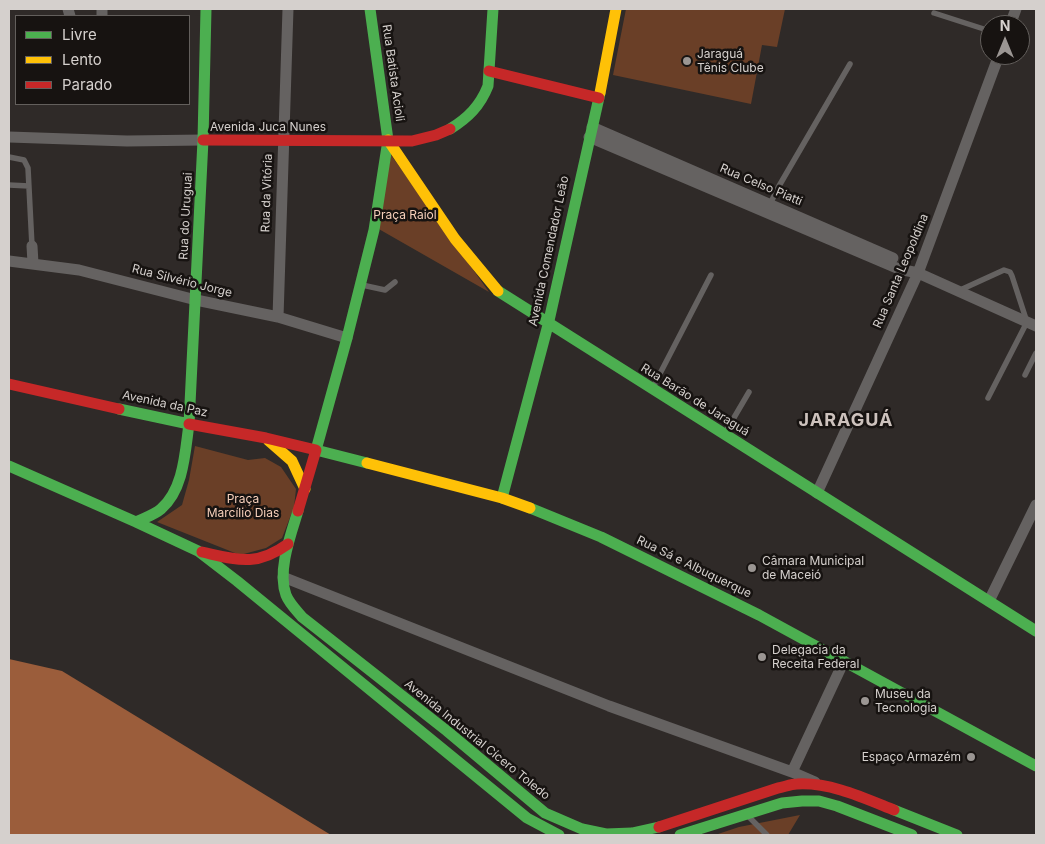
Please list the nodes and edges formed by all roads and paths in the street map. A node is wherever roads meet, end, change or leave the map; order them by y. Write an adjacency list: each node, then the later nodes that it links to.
1 (206, 9): 14 (main road, Rua do Uruguai)
2 (288, 9): 16 (street, Rua da Vitória)
3 (370, 9): 15 (main road, Rua Batista Acioli)
4 (493, 9): 10 (main road, Avenida Juca Nunes)
5 (616, 9): 11 (main road, Avenida Comendador Leão)
6 (934, 13): 7 (lane)
7 (980, 28)
8 (850, 64): 20 (lane)
9 (995, 65): 24 (street, Rua Santa Leopoldina)
10 (489, 71): 11 (main road); 15 (main road, Avenida Juca Nunes)
11 (599, 98): 12 (main road, Avenida Comendador Leão)
12 (591, 132): 20 (street, Rua Celso Piatti); 24 (street, Rua Celso Piatti); 32 (main road, Avenida Comendador Leão)
13 (9, 136): 14 (street, Avenida Juca Nunes)
14 (203, 140): 16 (main road, Avenida Juca Nunes); 29 (main road, Rua do Uruguai)
15 (388, 140): 16 (main road, Avenida Juca Nunes); 27 (main road, Avenida Industrial Cícero Toledo); 32 (main road, Rua Barão de Jaraguá)
16 (283, 141): 30 (street, Rua da Vitória)
17 (9, 157): 19 (lane)
18 (9, 185): 19 (lane)
19 (29, 186): 21 (lane)
20 (770, 204): 24 (street, Rua Celso Piatti)
21 (32, 246): 23 (street)
22 (9, 261): 23 (street, Rua Silvério Jorge)
23 (33, 263): 29 (street, Rua Silvério Jorge)
24 (918, 273): 28 (street, Rua Celso Piatti); 46 (street, Rua Santa Leopoldina)
25 (711, 275): 37 (lane)
26 (394, 282): 27 (lane)
27 (360, 285): 33 (main road, Avenida Industrial Cícero Toledo)
28 (958, 291): 31 (street, Rua Celso Piatti); 31 (lane)
29 (196, 300): 30 (street, Rua Silvério Jorge); 40 (main road, Rua do Uruguai)
30 (278, 317): 33 (street, Rua Silvério Jorge)
31 (1032, 324): 39 (lane)
32 (548, 325): 37 (main road, Rua Barão de Jaraguá); 47 (main road, Avenida Comendador Leão)
33 (347, 338): 43 (main road, Avenida Industrial Cícero Toledo)
34 (1036, 353): 35 (lane)
35 (1025, 375)
36 (9, 384): 40 (main road, Avenida da Paz)
37 (652, 389): 41 (main road, Rua Barão de Jaraguá)
38 (749, 392): 41 (lane)
39 (988, 398)
40 (189, 424): 42 (main road, Avenida da Paz); 49 (main road, Rua do Uruguai)
41 (724, 435): 46 (main road, Rua Barão de Jaraguá)
42 (266, 438): 43 (main road, Avenida da Paz); 45 (main road)
43 (316, 450): 45 (main road, Avenida Industrial Cícero Toledo); 47 (main road, Rua Sá e Albuquerque)
44 (9, 466): 49 (main road)
45 (305, 489): 50 (main road, Avenida Industrial Cícero Toledo)
46 (817, 493): 53 (main road, Rua Barão de Jaraguá)
47 (502, 498): 55 (main road, Rua Sá e Albuquerque)
48 (1036, 505): 53 (street)
49 (136, 522): 51 (main road)
50 (288, 544): 51 (main road); 52 (main road, Avenida Industrial Cícero Toledo)
51 (198, 551): 60 (main road)
52 (284, 577): 57 (street); 58 (main road, Avenida Industrial Cícero Toledo)
53 (989, 601): 54 (main road, Rua Barão de Jaraguá)
54 (1036, 631)
55 (844, 660): 56 (main road, Rua Sá e Albuquerque); 57 (street)
56 (1036, 766)
57 (792, 772): 58 (street)
58 (821, 785): 64 (main road, Avenida Industrial Cícero Toledo)
59 (747, 814): 61 (main road); 62 (lane); 63 (main road)
60 (559, 835)
61 (680, 835)
62 (767, 835)
63 (912, 835)
64 (957, 835)

